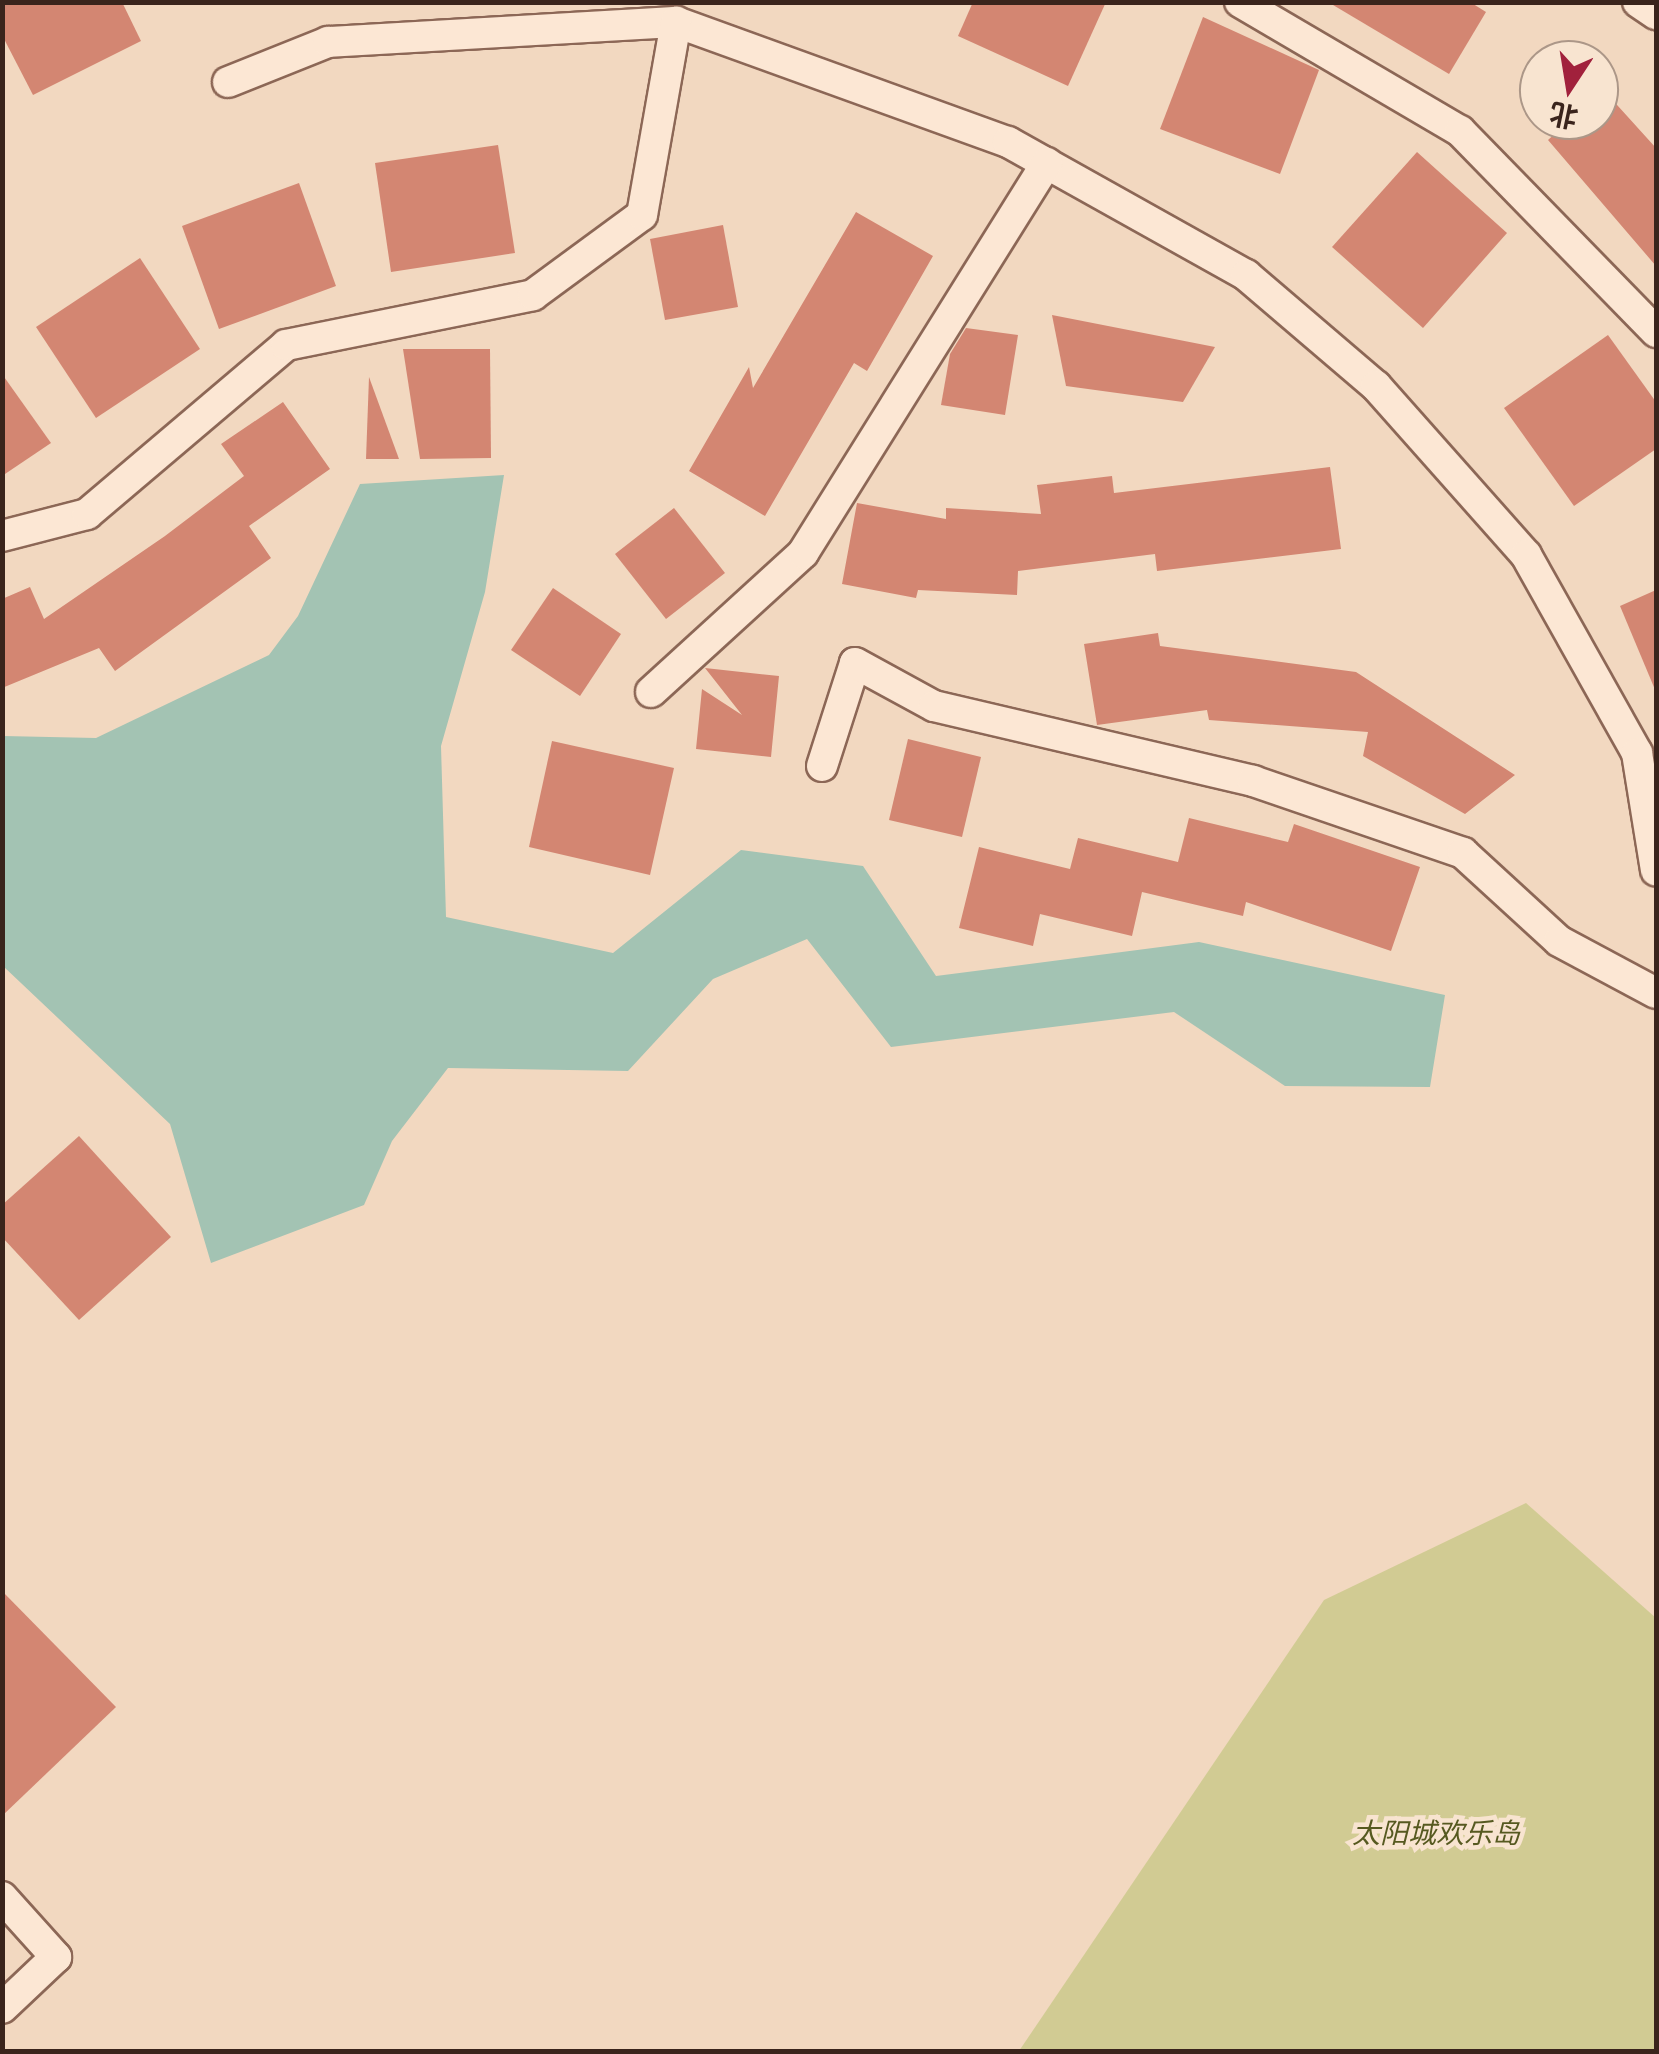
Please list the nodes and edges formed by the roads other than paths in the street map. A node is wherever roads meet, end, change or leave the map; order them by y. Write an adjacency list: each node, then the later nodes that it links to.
1 (1240, 2): 7 (street)
2 (1638, 2): 3 (street)
3 (1656, 14)
4 (676, 22): 5 (street); 6 (street); 8 (street)
5 (228, 82)
6 (1047, 164): 9 (street); 11 (street)
7 (1656, 332)
8 (2, 536)
9 (651, 692)
10 (822, 766): 12 (street)
11 (1656, 870)
12 (1656, 993)
13 (2, 1897): 14 (street)
14 (13, 1998)

